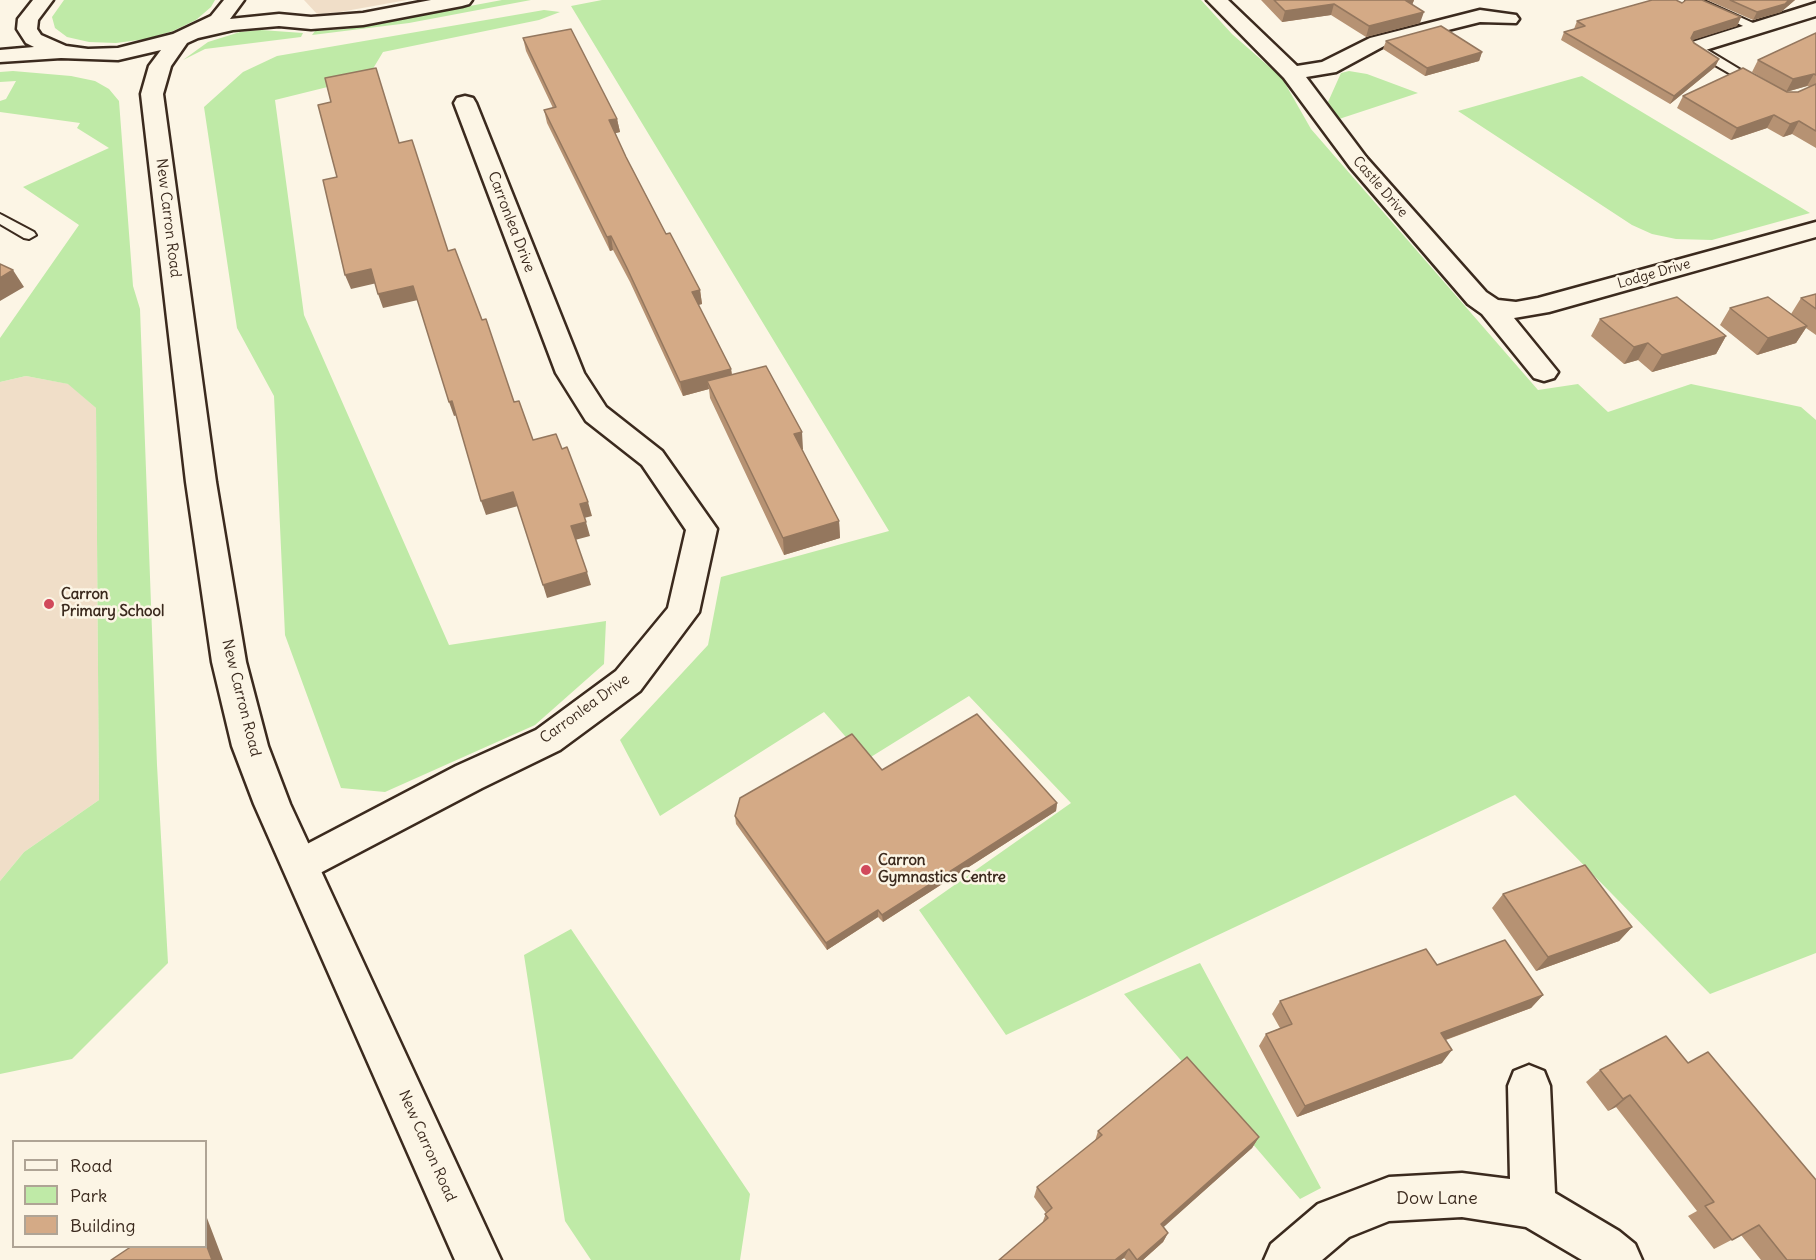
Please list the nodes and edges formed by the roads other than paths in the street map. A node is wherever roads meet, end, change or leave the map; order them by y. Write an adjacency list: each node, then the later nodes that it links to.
1 (234, 0): 12 (street)
2 (245, 0): 9 (street)
3 (462, 0): 9 (street)
4 (1217, 0): 17 (street, Castle Drive)
5 (1692, 0): 11 (lane)
6 (40, 2): 10 (street); 14 (street)
7 (1816, 9): 11 (street)
8 (1509, 19): 17 (street)
9 (279, 20): 12 (street)
10 (4, 26)
11 (1756, 27): 13 (street)
12 (189, 36): 15 (street); 18 (street, New Carron Road)
13 (1699, 46): 19 (lane)
14 (61, 52): 15 (street); 16 (street)
15 (88, 55): 18 (street)
16 (0, 56)
17 (1292, 73): 24 (street, Castle Drive)
18 (140, 83): 26 (street, New Carron Road)
19 (1766, 88)
20 (465, 103): 26 (street, Carronlea Drive)
21 (0, 218): 23 (lane)
22 (1816, 230): 24 (street, Lodge Drive)
23 (30, 235)
24 (1491, 308): 25 (street, Castle Drive)
25 (1544, 372)
26 (301, 866): 29 (street, New Carron Road)
27 (1529, 1086): 28 (street)
28 (1533, 1205): 30 (street, Dow Lane); 31 (street, Dow Lane)
29 (478, 1260)
30 (1287, 1260)
31 (1619, 1260)

